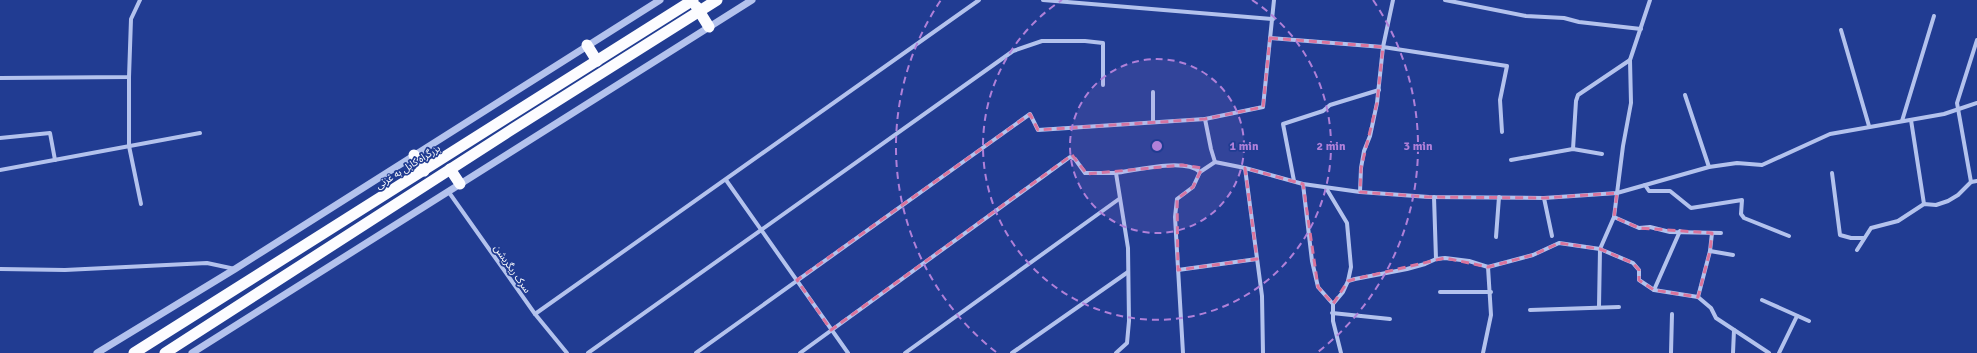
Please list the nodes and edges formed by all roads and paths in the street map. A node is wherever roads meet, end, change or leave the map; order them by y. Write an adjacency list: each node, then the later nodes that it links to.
1 (140, 0): 24 (street)
2 (660, 0): 20 (street)
3 (693, 0): 12 (highway); 23 (highway, بزرگراه کابل به غزنی)
4 (717, 0): 12 (highway)
5 (752, 0): 15 (street)
6 (979, 0): 57 (street)
7 (1043, 0): 14 (street)
8 (1274, 0): 14 (street)
9 (1393, 0): 21 (street)
10 (1445, 0): 16 (street)
11 (1650, 0): 16 (street)
12 (700, 11): 15 (highway); 45 (highway)
13 (1934, 16): 34 (street)
14 (1273, 19): 18 (street)
15 (709, 27): 61 (street)
16 (1640, 28): 22 (street)
17 (1841, 30): 36 (street)
18 (1270, 38): 21 (street); 32 (street)
19 (1977, 40): 31 (street)
20 (587, 45): 23 (highway); 44 (street)
21 (1384, 48): 27 (street); 37 (street)
22 (1630, 60): 41 (street); 67 (street)
23 (597, 62): 42 (highway, بزرگراه کابل به غزنی)
24 (129, 77): 25 (street); 40 (street)
25 (0, 78)
26 (1103, 85): 75 (street)
27 (1378, 90): 58 (street); 66 (street)
28 (1153, 92): 35 (street)
29 (1685, 95): 49 (street)
30 (1977, 103): 31 (street)
31 (1958, 110): 33 (street); 60 (street)
32 (1205, 119): 35 (street); 48 (street)
33 (1911, 120): 34 (street); 73 (street)
34 (1902, 121): 36 (street)
35 (1153, 122): 94 (street)
36 (1869, 126): 49 (street)
37 (1502, 132)
38 (200, 133): 40 (street)
39 (0, 138): 46 (street)
40 (129, 146): 46 (street); 72 (street)
41 (1573, 149): 43 (street); 47 (street)
42 (459, 150): 45 (highway); 53 (highway, بزرگراه کابل به غزنی)
43 (1602, 154)
44 (414, 155): 53 (highway); 91 (street)
45 (465, 159): 51 (highway)
46 (54, 160): 52 (street)
47 (1511, 160)
48 (1215, 162): 50 (street); 54 (street)
49 (1709, 167): 63 (street)
50 (1245, 168): 58 (street); 87 (street)
51 (450, 169): 61 (highway); 115 (highway)
52 (0, 170)
53 (424, 171): 114 (highway, بزرگراه کابل به غزنی)
54 (1200, 172): 55 (street); 92 (street)
55 (1116, 173): 71 (street); 111 (street)
56 (1832, 173): 82 (street)
57 (726, 180): 75 (street); 106 (street)
58 (1294, 181): 62 (street)
59 (1977, 181): 60 (street)
60 (1971, 182): 73 (street)
61 (460, 184): 65 (street)
62 (1302, 184): 64 (street); 101 (street)
63 (1645, 185): 67 (street); 80 (street)
64 (1326, 188): 66 (street); 95 (street)
65 (448, 191): 106 (street, سرک ریگریشن); 116 (street)
66 (1360, 192): 68 (street)
67 (1617, 193): 70 (street); 74 (street)
68 (1434, 197): 69 (street); 88 (street)
69 (1499, 197): 70 (street); 81 (street)
70 (1544, 198): 79 (street)
71 (1119, 199): 93 (street); 122 (street)
72 (141, 204)
73 (1924, 204): 82 (street)
74 (1614, 217): 76 (street); 83 (street)
75 (762, 230): 94 (street); 118 (street)
76 (1680, 231): 77 (street); 96 (street)
77 (1712, 233): 78 (street); 85 (street)
78 (1721, 233)
79 (1552, 236)
80 (1789, 236)
81 (1496, 237)
82 (1864, 238): 84 (street)
83 (1600, 249): 89 (street); 96 (street); 102 (street)
84 (1857, 250)
85 (1710, 251): 86 (street); 99 (street)
86 (1733, 255)
87 (1257, 259): 92 (street); 126 (street)
88 (1436, 259): 89 (street); 95 (street)
89 (1488, 267): 98 (street)
90 (0, 269): 91 (street)
91 (235, 269): 113 (street)
92 (1178, 270): 125 (street)
93 (1128, 272): 123 (street); 124 (street)
94 (797, 280): 111 (street); 119 (street)
95 (1348, 281): 101 (street)
96 (1654, 290): 99 (street)
97 (1440, 292): 98 (street)
98 (1490, 292): 128 (street)
99 (1698, 297): 112 (street)
100 (1762, 300): 108 (street)
101 (1333, 304): 105 (street)
102 (1599, 307): 103 (street); 104 (street)
103 (1619, 307)
104 (1530, 310)
105 (1332, 313): 109 (street); 127 (street)
106 (535, 314): 117 (street, سرک ریگریشن)
107 (1672, 314): 129 (street)
108 (1797, 316): 110 (street); 132 (street)
109 (1390, 319)
110 (1809, 321)
111 (831, 330): 120 (street); 121 (street)
112 (1734, 330): 130 (street); 131 (street)
113 (97, 353)
114 (134, 353)
115 (165, 353)
116 (192, 353)
117 (567, 353)
118 (588, 353)
119 (696, 353)
120 (800, 353)
121 (848, 353)
122 (905, 353)
123 (1012, 353)
124 (1116, 353)
125 (1183, 353)
126 (1263, 353)
127 (1340, 353)
128 (1483, 353)
129 (1671, 353)
130 (1733, 353)
131 (1769, 353)
132 (1779, 353)

